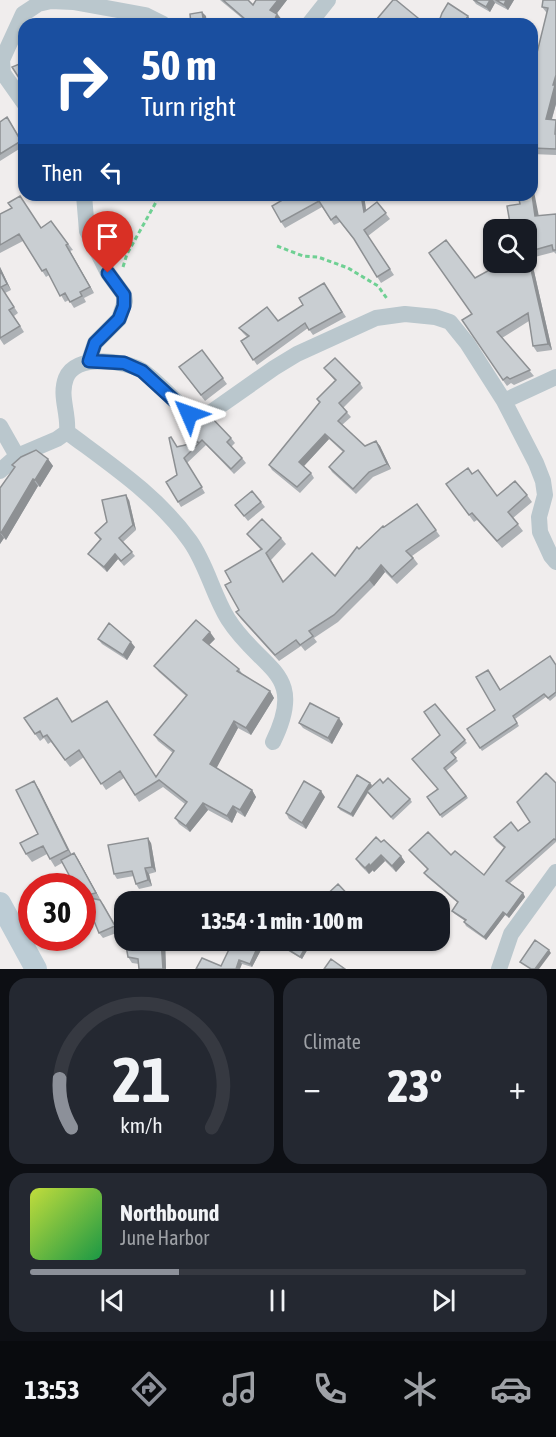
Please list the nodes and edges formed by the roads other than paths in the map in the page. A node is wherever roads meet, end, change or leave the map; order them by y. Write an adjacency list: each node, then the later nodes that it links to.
1 (328, 0): 4 (street)
2 (21, 18): 3 (street)
3 (151, 18)
4 (314, 18)
5 (18, 24): 6 (street)
6 (1, 60): 7 (street)
7 (18, 94)
8 (84, 201): 9 (street)
9 (89, 361): 11 (street); 13 (street)
10 (556, 377): 11 (street)
11 (504, 401): 16 (street)
12 (0, 426): 14 (street)
13 (67, 432): 14 (street); 17 (street)
14 (17, 456): 15 (street)
15 (0, 471)
16 (556, 562)
17 (273, 742)
18 (556, 872): 21 (street)
19 (0, 903): 20 (main road)
20 (36, 969)
21 (499, 969)

